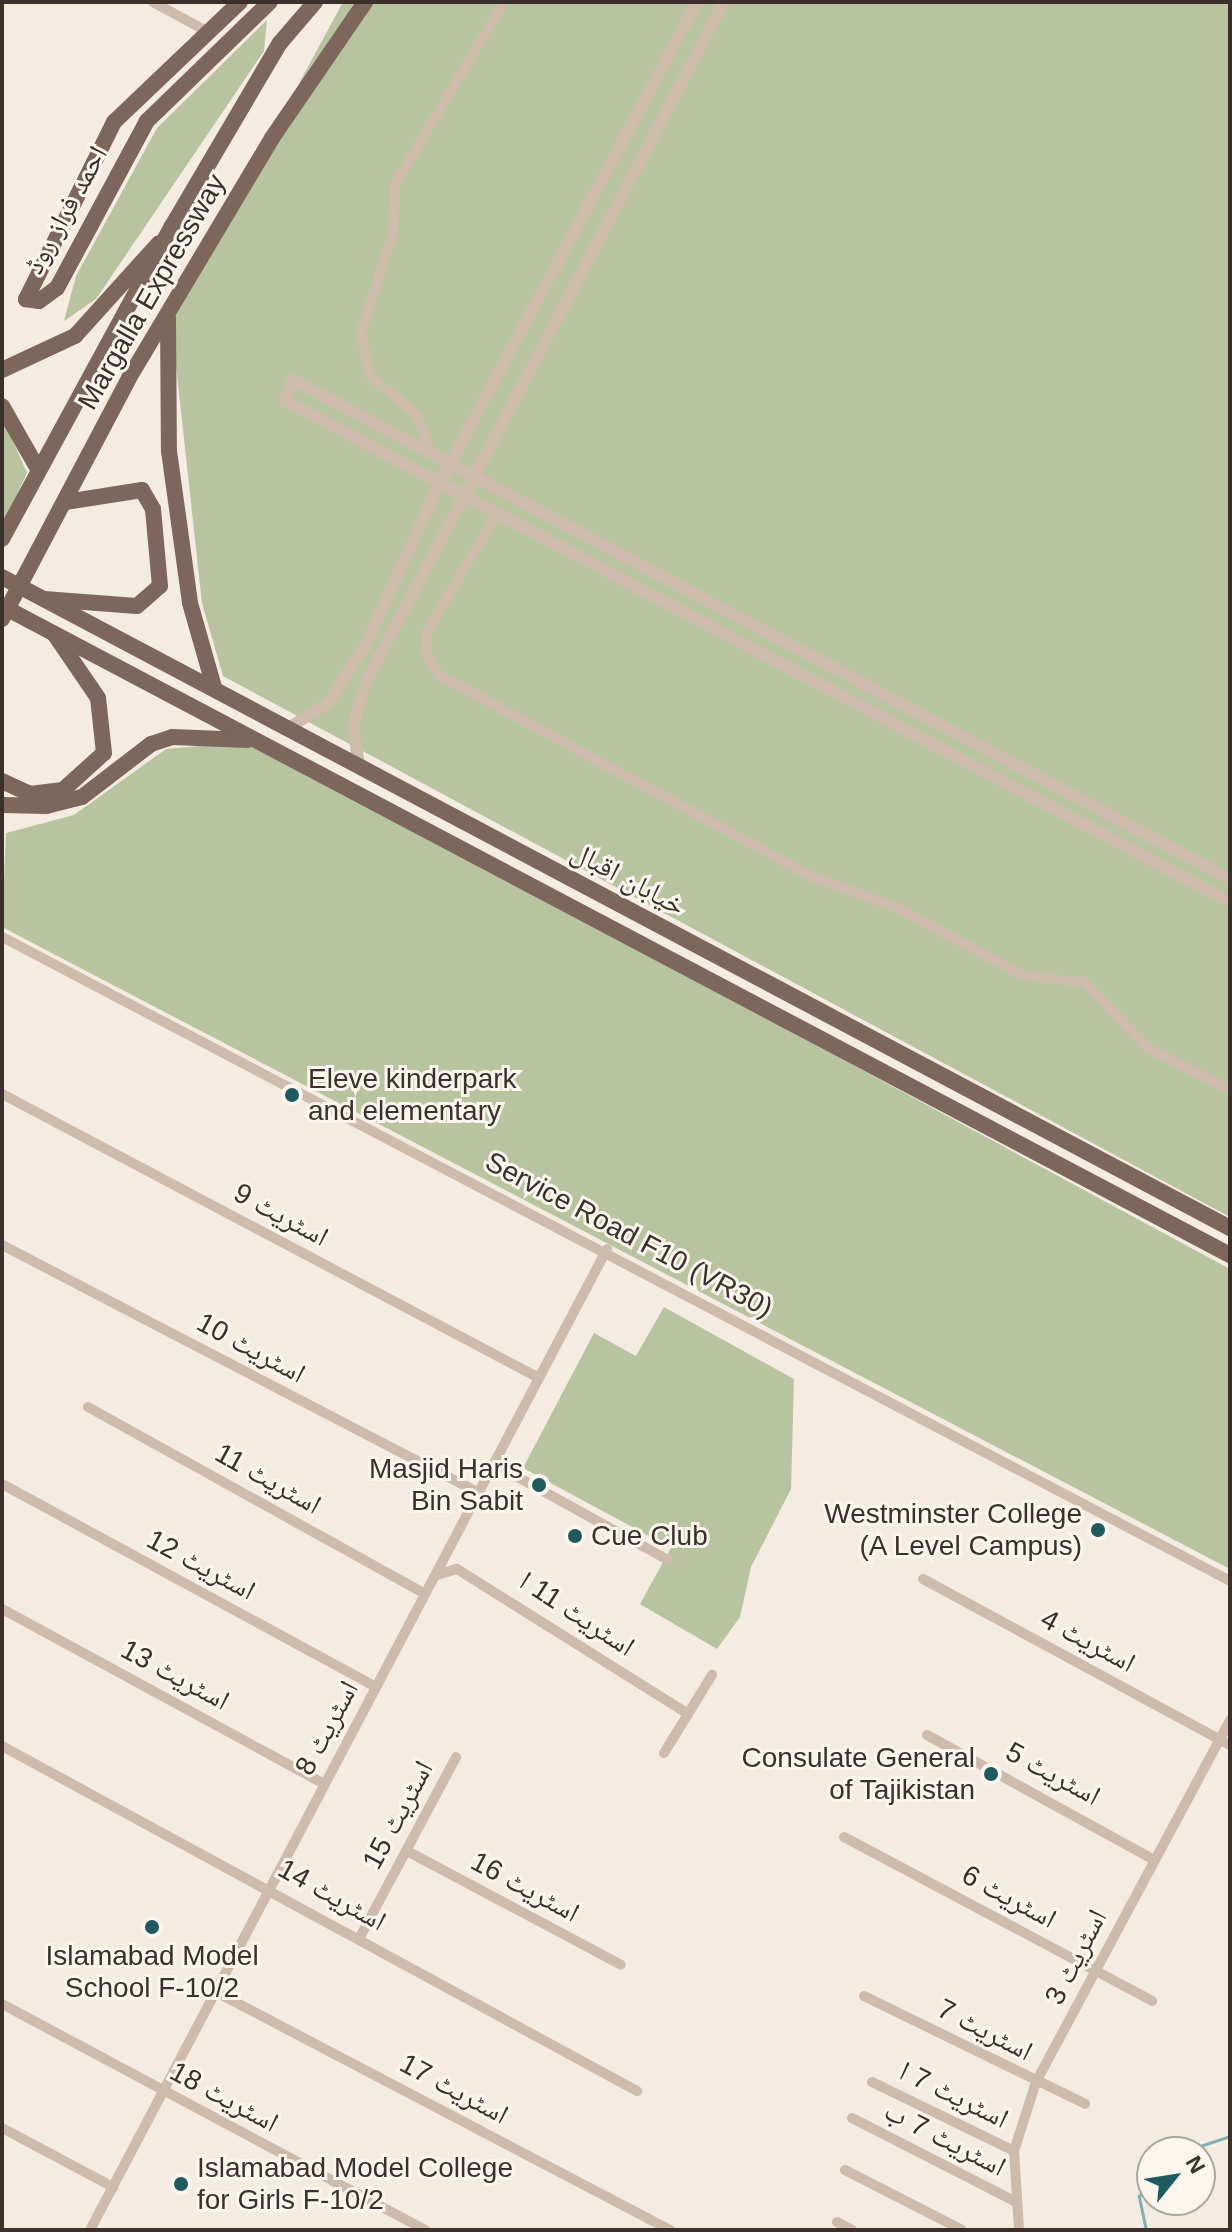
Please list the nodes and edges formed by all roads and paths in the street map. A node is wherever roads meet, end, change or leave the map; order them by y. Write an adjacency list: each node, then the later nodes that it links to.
1 (153, 2): 9 (street)
2 (240, 2): 9 (main road, احمد فراز روڈ)
3 (270, 2): 9 (main road, احمد فراز روڈ)
4 (315, 2): 10 (main road, Margalla Expressway)
5 (365, 2): 11 (main road, Margalla Expressway)
6 (504, 2): 14 (street)
7 (697, 2): 15 (street)
8 (724, 2): 17 (street)
9 (208, 32)
10 (165, 238): 12 (main road); 16 (main road, Margalla Expressway)
11 (168, 316): 20 (main road, Margalla Expressway); 28 (main road)
12 (2, 370)
13 (2, 406): 16 (main road)
14 (430, 451): 15 (street); 18 (street)
15 (452, 462): 17 (street); 18 (street)
16 (38, 469): 22 (main road, Margalla Expressway)
17 (477, 475): 19 (street); 34 (street)
18 (439, 484): 19 (street); 29 (street)
19 (465, 498): 21 (street); 31 (street)
20 (65, 502): 24 (main road); 26 (main road, Margalla Expressway)
21 (496, 515): 35 (street); 37 (street)
22 (2, 539)
23 (2, 577): 24 (main road, خیابان اقبال)
24 (42, 599): 28 (main road, خیابان اقبال)
25 (2, 606): 27 (main road, خیابان اقبال)
26 (2, 619)
27 (52, 632): 30 (main road, خیابان اقبال); 32 (main road)
28 (214, 687): 29 (main road, خیابان اقبال)
29 (287, 729): 31 (main road, خیابان اقبال)
30 (254, 741): 33 (main road); 42 (main road, خیابان اقبال)
31 (359, 765): 39 (main road, خیابان اقبال)
32 (2, 781)
33 (2, 805)
34 (1230, 879)
35 (1230, 902)
36 (2, 937): 41 (street, Service Road F10 (VR30))
37 (1230, 1090)
38 (2, 1094): 43 (street, اسٹریٹ 9)
39 (1230, 1228)
40 (2, 1245): 47 (street, اسٹریٹ 10)
41 (607, 1249): 43 (street, اسٹریٹ 8); 51 (street, Service Road F10 (VR30))
42 (1230, 1255)
43 (539, 1378): 45 (street, اسٹریٹ 8)
44 (88, 1407): 52 (street, اسٹریٹ 11)
45 (494, 1464): 47 (street, اسٹریٹ 8); 48 (street)
46 (4, 1485): 55 (street, اسٹریٹ 12)
47 (479, 1493): 49 (street, اسٹریٹ 8)
48 (668, 1560)
49 (436, 1575): 52 (street, اسٹریٹ 8); 56 (street, اسٹریٹ 11 ا)
50 (923, 1579): 59 (street, اسٹریٹ 4)
51 (1230, 1581)
52 (425, 1594): 55 (street, اسٹریٹ 8)
53 (2, 1609): 63 (street, اسٹریٹ 13)
54 (712, 1675): 56 (street)
55 (376, 1687): 63 (street, اسٹریٹ 8)
56 (688, 1714): 61 (street)
57 (1230, 1720): 59 (street, اسٹریٹ 3)
58 (927, 1735): 66 (street, اسٹریٹ 5)
59 (1225, 1742): 66 (street, اسٹریٹ 3)
60 (2, 1746): 67 (street, اسٹریٹ 14)
61 (664, 1753)
62 (456, 1757): 65 (street, اسٹریٹ 15)
63 (324, 1784): 67 (street, اسٹریٹ 8)
64 (844, 1837): 70 (street, اسٹریٹ 6)
65 (407, 1851): 68 (street, اسٹریٹ 15); 69 (street, اسٹریٹ 16)
66 (1153, 1859): 70 (street, اسٹریٹ 3)
67 (270, 1889): 68 (street, اسٹریٹ 14); 71 (street, اسٹریٹ 8)
68 (360, 1937): 77 (street, اسٹریٹ 14)
69 (621, 1965)
70 (1096, 1970): 73 (street, اسٹریٹ 6); 76 (street, اسٹریٹ 3)
71 (216, 1992): 78 (street, اسٹریٹ 8); 89 (street, اسٹریٹ 17)
72 (864, 1996): 76 (street, اسٹریٹ 7)
73 (1152, 2001)
74 (2, 2004): 78 (street, اسٹریٹ 18)
75 (872, 2082): 82 (street, اسٹریٹ 7 ا)
76 (1036, 2082): 79 (street, اسٹریٹ 7); 82 (street, اسٹریٹ 3)
77 (637, 2091)
78 (163, 2092): 84 (street, اسٹریٹ 8); 88 (street, اسٹریٹ 18)
79 (1085, 2104)
80 (852, 2118): 85 (street, اسٹریٹ 7 ب)
81 (2, 2128): 84 (street)
82 (1014, 2151): 85 (street, اسٹریٹ 3)
83 (845, 2170): 91 (street)
84 (113, 2187): 87 (street, اسٹریٹ 8)
85 (1016, 2202): 92 (street, اسٹریٹ 3)
86 (837, 2222): 90 (street)
87 (90, 2230)
88 (425, 2230)
89 (670, 2230)
90 (852, 2230)
91 (962, 2230)
92 (1019, 2230)

